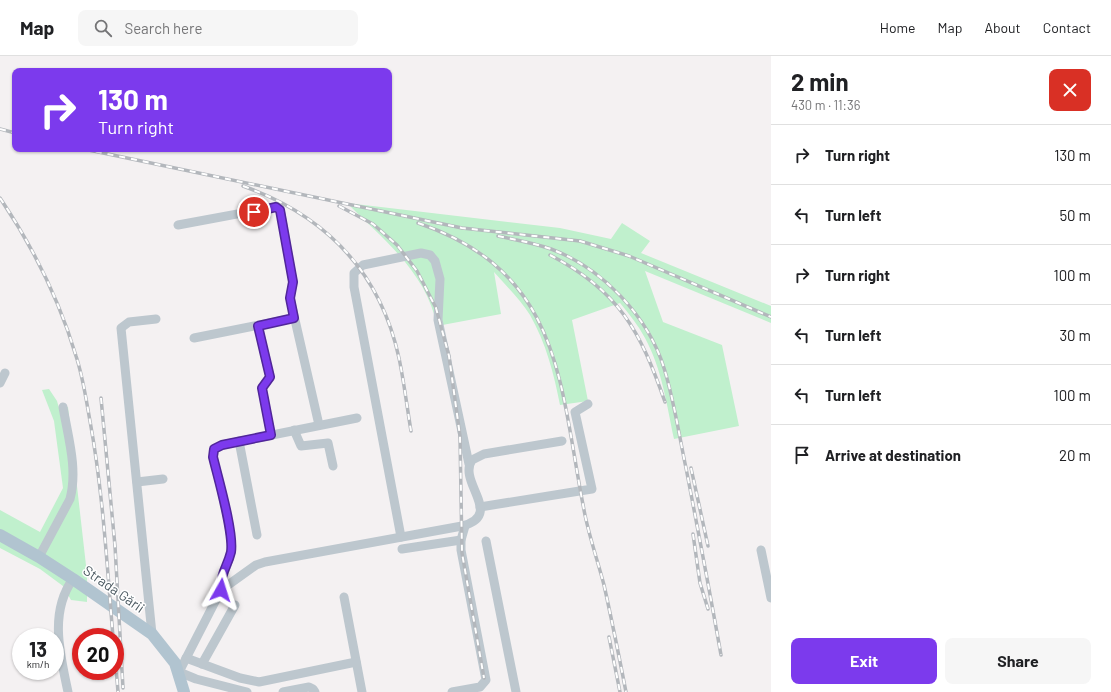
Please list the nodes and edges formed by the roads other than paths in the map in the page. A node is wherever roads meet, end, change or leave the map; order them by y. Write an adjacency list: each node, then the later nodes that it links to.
1 (178, 225): 2 (street)
2 (294, 318): 4 (street); 11 (street)
3 (156, 319): 19 (street)
4 (258, 326): 5 (street); 13 (street)
5 (194, 338)
6 (6, 374): 7 (street)
7 (0, 383)
8 (588, 404): 20 (street)
9 (63, 407): 29 (street)
10 (357, 418): 11 (street)
11 (319, 425): 12 (street)
12 (294, 430): 13 (street); 17 (street)
13 (271, 435): 14 (street)
14 (239, 441): 23 (street); 31 (street)
15 (562, 441): 16 (street)
16 (469, 464): 20 (street); 24 (street)
17 (333, 466)
18 (163, 479): 19 (street)
19 (137, 482): 35 (street)
20 (479, 504): 21 (street)
21 (465, 526): 24 (street); 25 (street)
22 (0, 535): 29 (main road, Strada Gării)
23 (257, 535)
24 (401, 537): 31 (street)
25 (461, 540): 27 (street); 46 (street)
26 (486, 541): 47 (street)
27 (402, 549)
28 (761, 550): 33 (street)
29 (39, 557): 30 (main road, Strada Gării)
30 (73, 579): 35 (main road, Strada Gării); 40 (street)
31 (221, 590): 36 (street)
32 (344, 597): 37 (street)
33 (771, 598)
34 (235, 605): 38 (street)
35 (152, 634): 39 (main road, Strada Gării)
36 (186, 658): 38 (street); 39 (street)
37 (356, 662): 38 (street); 45 (street)
38 (202, 664)
39 (179, 672): 41 (main road, Strada Gării); 42 (street)
40 (68, 692)
41 (184, 692)
42 (247, 692)
43 (283, 692): 44 (street)
44 (315, 692)
45 (362, 692)
46 (452, 692)
47 (516, 692)

